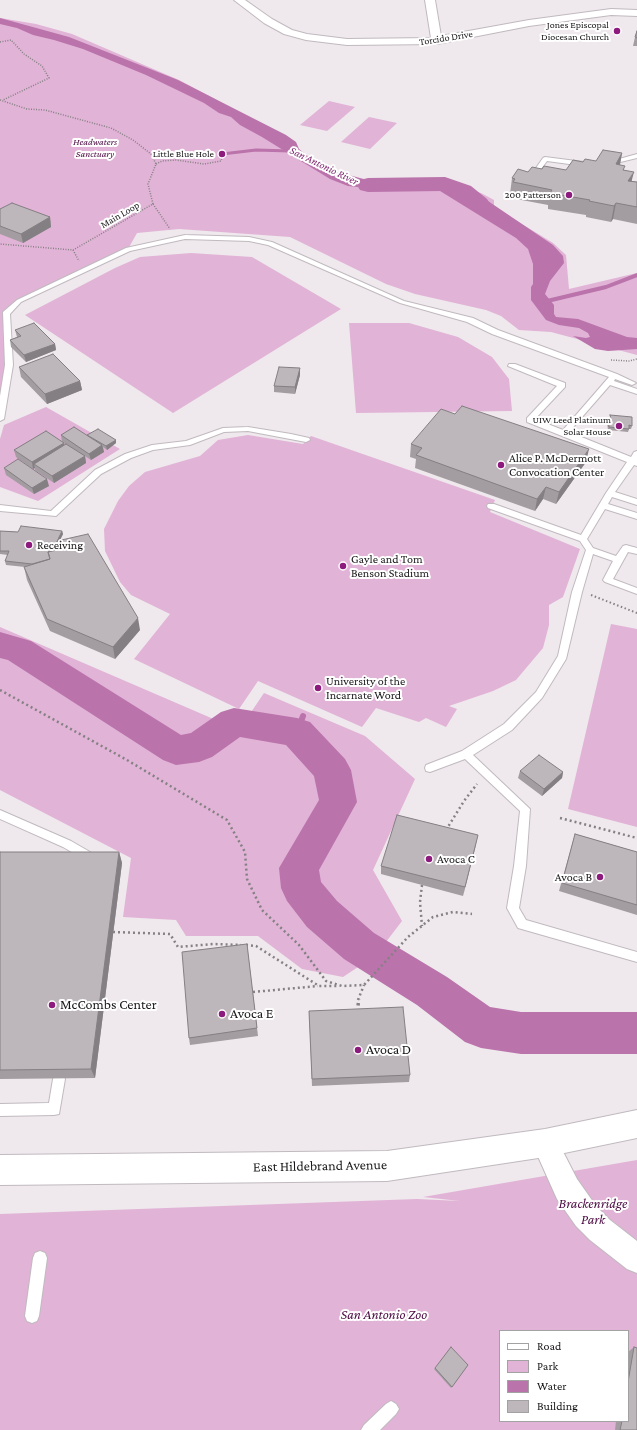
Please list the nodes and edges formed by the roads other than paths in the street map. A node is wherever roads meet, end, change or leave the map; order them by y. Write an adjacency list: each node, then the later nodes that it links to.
1 (240, 0): 4 (street, Torcido Drive)
2 (430, 0): 4 (street)
3 (637, 14): 4 (street, Torcido Drive)
4 (437, 41)
5 (637, 156): 6 (lane)
6 (602, 163)
7 (594, 164): 8 (lane)
8 (533, 176)
9 (512, 366): 14 (lane)
10 (611, 379): 11 (lane); 12 (lane); 13 (lane); 14 (lane)
11 (632, 383)
12 (637, 392)
13 (0, 419)
14 (564, 433): 16 (lane)
15 (306, 440): 21 (lane)
16 (635, 459): 17 (lane)
17 (610, 493): 18 (lane); 19 (lane)
18 (637, 502)
19 (603, 505): 22 (lane); 23 (lane)
20 (491, 506): 23 (lane)
21 (0, 508)
22 (637, 516)
23 (583, 539): 24 (lane)
24 (590, 550): 26 (lane); 28 (lane)
25 (637, 551): 26 (lane)
26 (618, 560): 27 (lane)
27 (637, 591)
28 (466, 754): 29 (lane); 32 (lane)
29 (430, 768)
30 (0, 814): 31 (lane)
31 (89, 863)
32 (637, 957)
33 (59, 1079): 34 (lane)
34 (0, 1110)
35 (625, 1127): 36 (main road, East Hildebrand Avenue)
36 (546, 1143): 37 (main road, East Hildebrand Avenue); 39 (street)
37 (0, 1170)
38 (40, 1258): 40 (lane)
39 (637, 1259)
40 (32, 1316)
41 (391, 1409): 42 (lane)
42 (369, 1430)

